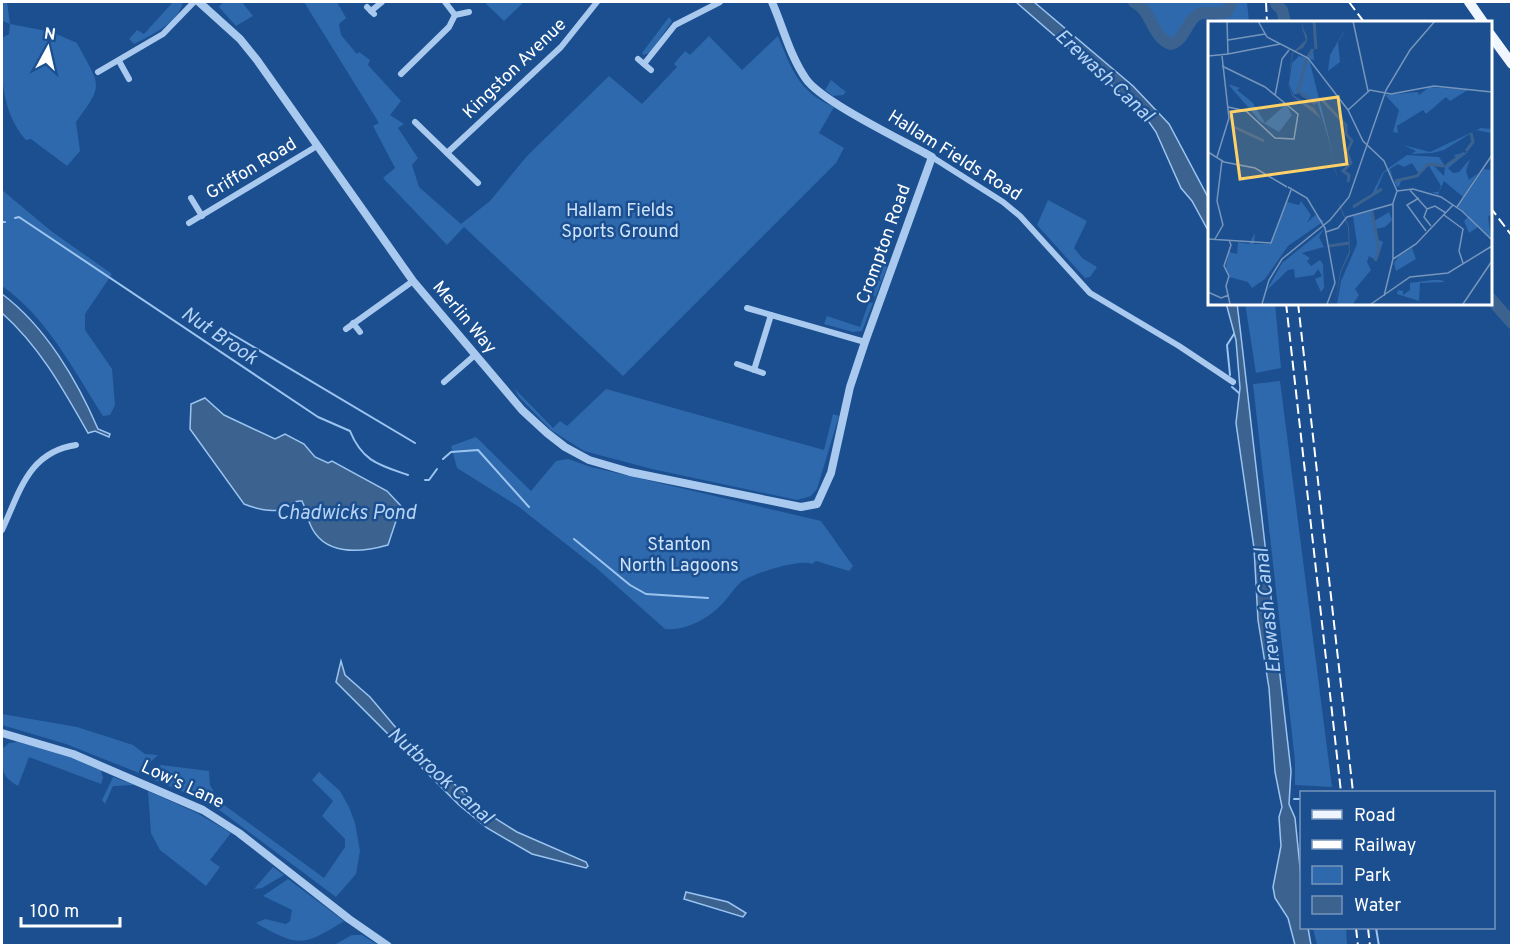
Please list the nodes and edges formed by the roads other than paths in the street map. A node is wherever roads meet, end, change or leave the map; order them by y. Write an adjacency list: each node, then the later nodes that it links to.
1 (194, 2): 15 (street)
2 (200, 2): 23 (street, Merlin Way)
3 (382, 2): 9 (street)
4 (445, 2): 11 (street)
5 (597, 2): 24 (street, Kingston Avenue)
6 (720, 2): 16 (street)
7 (772, 2): 25 (street, Hallam Fields Road)
8 (1469, 2): 12 (main road)
9 (370, 11)
10 (469, 12): 11 (street)
11 (455, 15): 20 (street)
12 (1482, 21)
13 (1492, 35): 17 (main road)
14 (638, 59): 16 (street)
15 (119, 61): 19 (street); 21 (street)
16 (644, 64): 18 (street)
17 (1512, 64)
18 (651, 70)
19 (98, 72)
20 (401, 74)
21 (129, 79)
22 (415, 122): 24 (street)
23 (317, 146): 28 (street, Griffon Road); 30 (street, Merlin Way)
24 (447, 153): 26 (street)
25 (932, 158): 36 (street, Crompton Road); 42 (street, Hallam Fields Road)
26 (478, 183)
27 (191, 198): 28 (street, Griffon Road)
28 (202, 216): 29 (street, Griffon Road)
29 (189, 223)
30 (413, 280): 33 (street); 37 (street, Merlin Way)
31 (747, 308): 32 (street)
32 (771, 315): 36 (street); 39 (street)
33 (354, 323): 34 (street); 35 (street)
34 (346, 329)
35 (360, 332)
36 (865, 342): 44 (street, Crompton Road)
37 (475, 355): 41 (street); 44 (street, Merlin Way)
38 (737, 364): 39 (street)
39 (754, 370): 40 (street)
40 (764, 373)
41 (444, 382)
42 (1233, 382)
43 (76, 445): 45 (street)
44 (805, 506)
45 (2, 530)
46 (2, 733): 47 (street, Low's Lane)
47 (388, 945)

